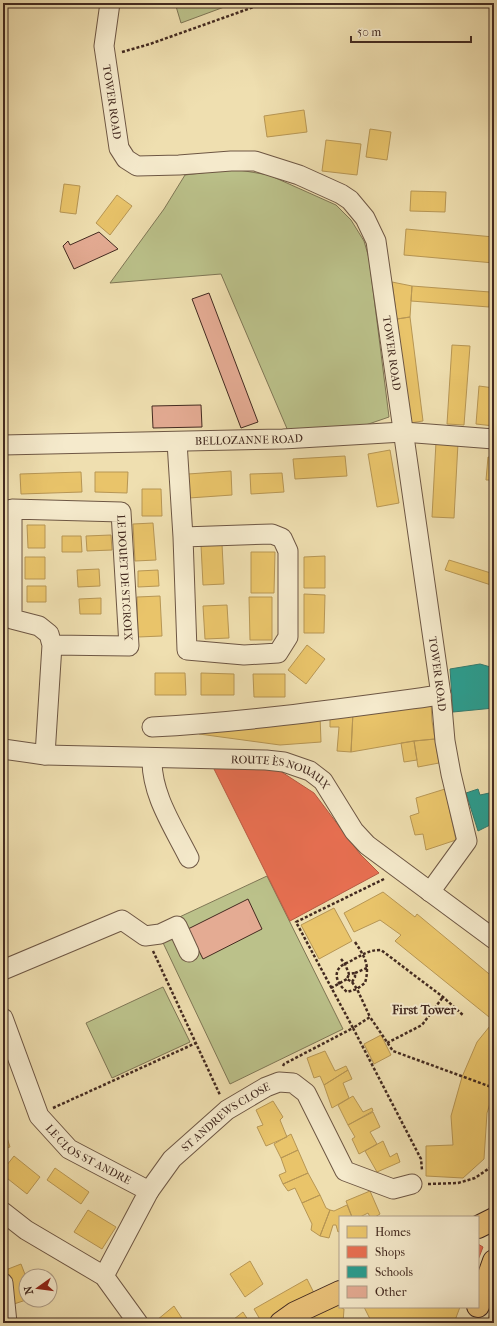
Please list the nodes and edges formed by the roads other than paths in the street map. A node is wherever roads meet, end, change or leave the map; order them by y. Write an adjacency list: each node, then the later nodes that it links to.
1 (110, 3): 2 (street, TOWER ROAD)
2 (403, 432): 3 (street, BELLOZANNE ROAD); 4 (street, BELLOZANNE ROAD); 8 (street, TOWER ROAD)
3 (494, 439)
4 (177, 442): 5 (street, BELLOZANNE ROAD); 6 (street)
5 (3, 445)
6 (183, 537): 6 (street)
7 (52, 645): 7 (street, LE DOUET DE ST.CROIX); 11 (street)
8 (441, 695): 9 (street); 14 (street, TOWER ROAD)
9 (152, 727)
10 (3, 749): 11 (street, ROUTE ÈS NOUAUX)
11 (45, 755): 12 (street, ROUTE ÈS NOUAUX)
12 (152, 758): 13 (street); 14 (street, ROUTE ÈS NOUAUX)
13 (189, 858)
14 (430, 892): 15 (street, ROUTE ÈS NOUAUX)
15 (494, 940)
16 (189, 952): 17 (street)
17 (3, 970)
18 (3, 1018): 20 (street, LE CLOS ST ANDRE)
19 (418, 1184): 20 (street, ST ANDREWS CLOSE)
20 (149, 1191): 25 (street)
21 (3, 1212): 25 (street)
22 (494, 1219): 23 (main road)
23 (479, 1226)
24 (494, 1261): 28 (main road)
25 (104, 1276): 31 (street)
26 (3, 1283): 30 (street)
27 (339, 1292): 32 (main road)
28 (479, 1304)
29 (478, 1308): 33 (main road)
30 (7, 1323)
31 (138, 1323)
32 (281, 1323)
33 (472, 1323)

